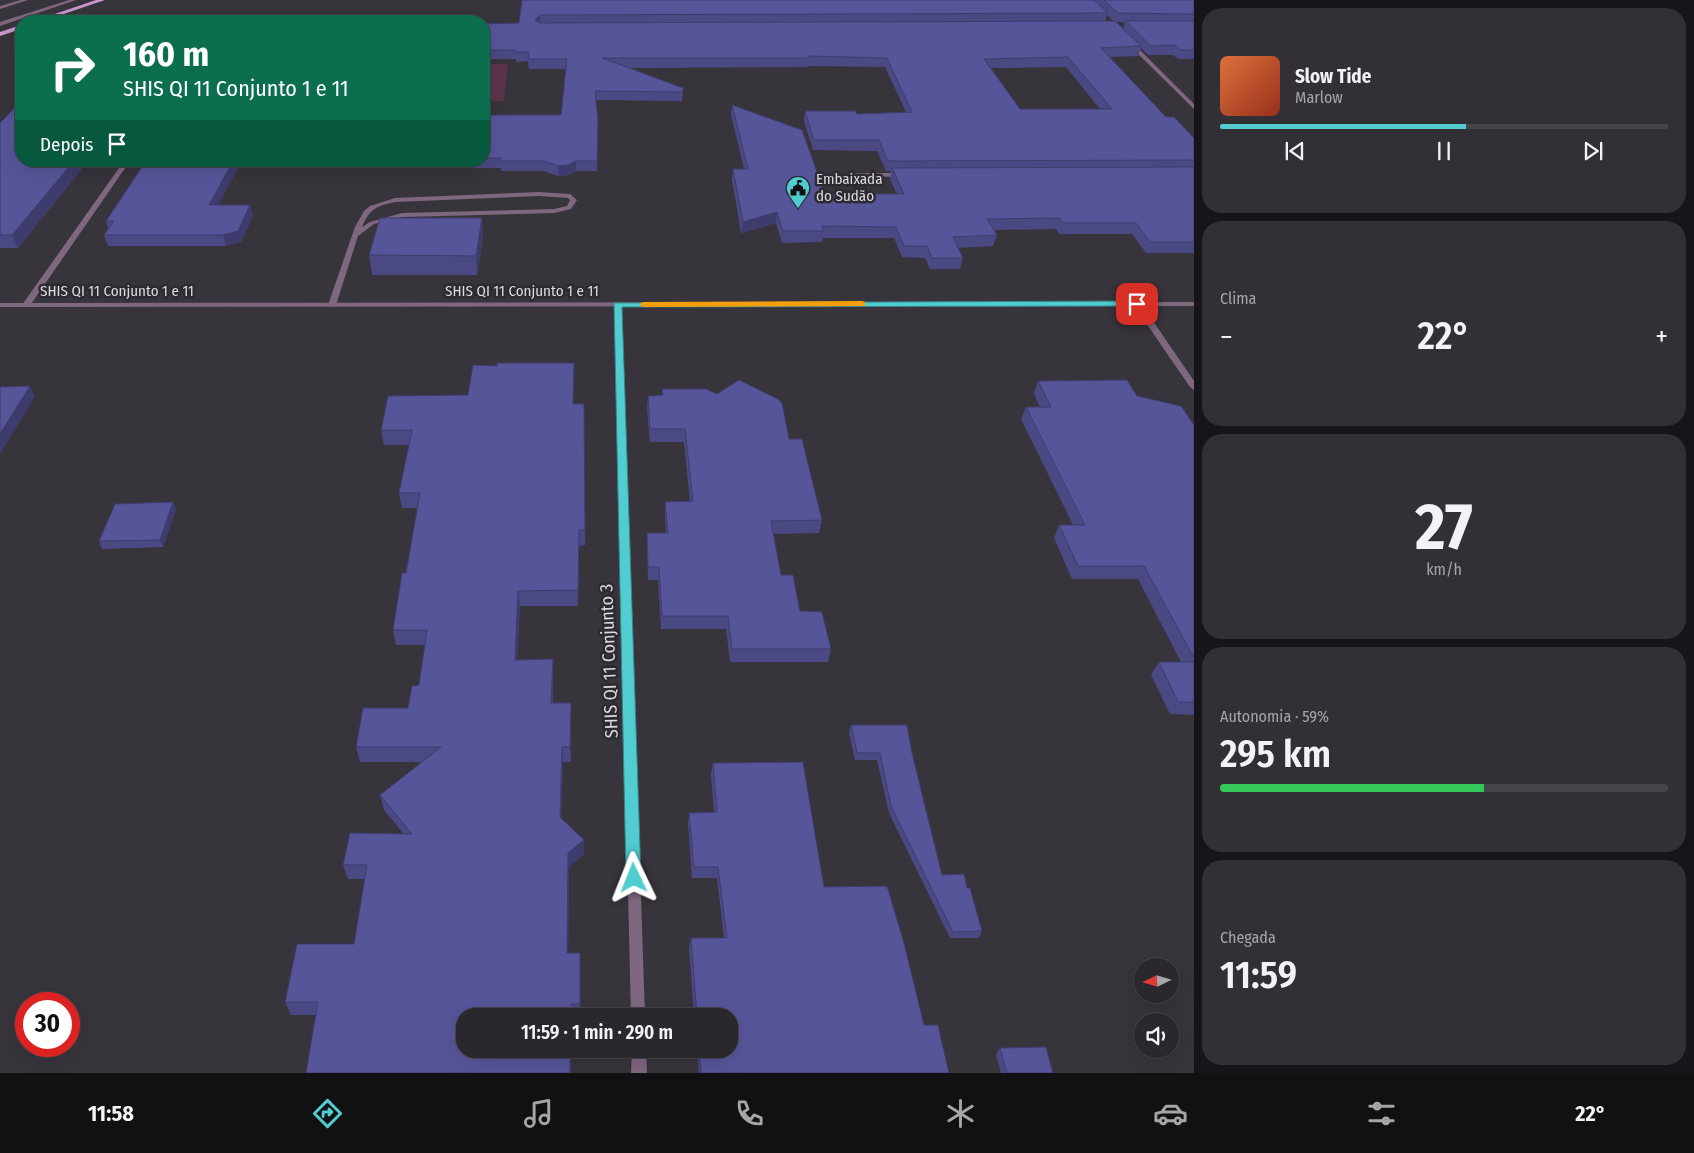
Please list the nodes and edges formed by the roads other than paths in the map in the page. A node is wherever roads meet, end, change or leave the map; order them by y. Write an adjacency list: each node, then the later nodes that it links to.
1 (26, 0): 4 (street)
2 (74, 0): 5 (street)
3 (102, 0): 6 (main road)
4 (0, 10): 7 (street)
5 (25, 15)
6 (55, 15)
7 (15, 18): 8 (street)
8 (0, 24)
9 (15, 28): 10 (main road)
10 (0, 34)
11 (1126, 39): 12 (street)
12 (1194, 107)
13 (123, 167): 21 (street)
14 (856, 175): 15 (street)
15 (906, 175)
16 (356, 234): 16 (street); 22 (street)
17 (617, 304): 18 (street, SHIS QI 11 Conjunto 1 e 11); 22 (street, SHIS QI 11 Conjunto 1 e 11); 24 (street, SHIS QI 11 Conjunto 3)
18 (1137, 304): 19 (street, SHIS QI 11 Conjunto 1 e 11); 23 (street)
19 (1194, 304)
20 (0, 305): 21 (street, SHIS QI 11 Conjunto 1 e 11)
21 (26, 305): 22 (street, SHIS QI 11 Conjunto 1 e 11)
22 (332, 305)
23 (1194, 387)
24 (638, 1008)
25 (639, 1058): 26 (street)
26 (640, 1073)

